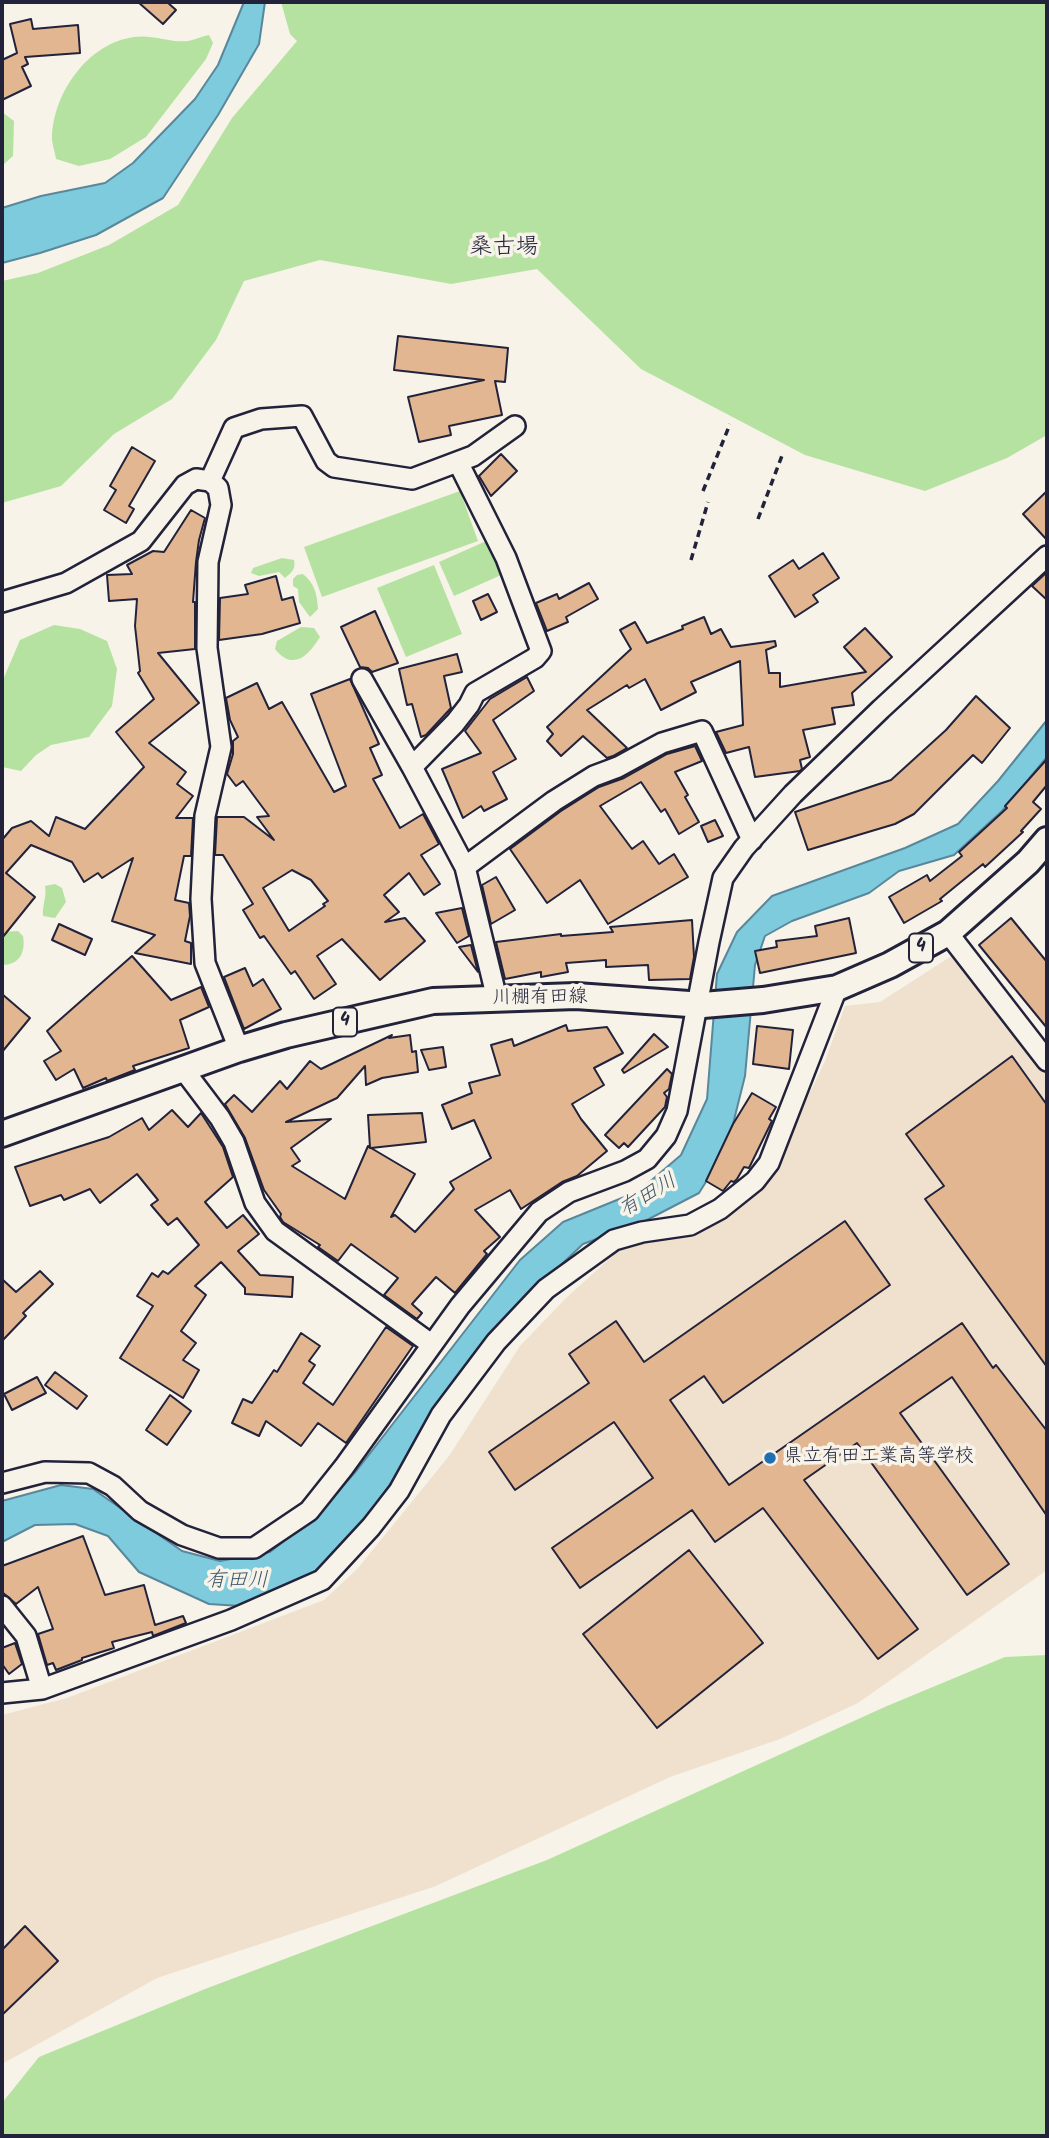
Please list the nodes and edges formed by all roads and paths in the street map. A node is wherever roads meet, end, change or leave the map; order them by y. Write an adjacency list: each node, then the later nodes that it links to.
1 (730, 424): 6 (path)
2 (515, 426): 4 (street)
3 (783, 453): 8 (path)
4 (458, 462): 5 (street); 13 (street)
5 (210, 481): 11 (street); 21 (street)
6 (703, 491)
7 (708, 502): 10 (path)
8 (758, 519)
9 (1047, 556): 14 (street)
10 (691, 560)
11 (2, 603)
12 (362, 679): 13 (street)
13 (412, 767): 16 (street)
14 (752, 840): 16 (street); 20 (street)
15 (1047, 840): 17 (main road, 川棚有田線 / 4)
16 (465, 867): 19 (street)
17 (948, 933): 18 (main road, 川棚有田線 / 4); 22 (street)
18 (837, 988): 20 (main road, 川棚有田線 / 4); 28 (street)
19 (497, 999): 20 (main road, 川棚有田線 / 4); 21 (main road, 川棚有田線 / 4)
20 (700, 1005): 25 (street)
21 (239, 1049): 23 (main road, 川棚有田線 / 4)
22 (1047, 1061)
23 (183, 1069): 24 (main road, 川棚有田線 / 4); 25 (street)
24 (2, 1134)
25 (431, 1344): 26 (street)
26 (2, 1483)
27 (2, 1606): 28 (street)
28 (42, 1689): 29 (street)
29 (2, 1693)

